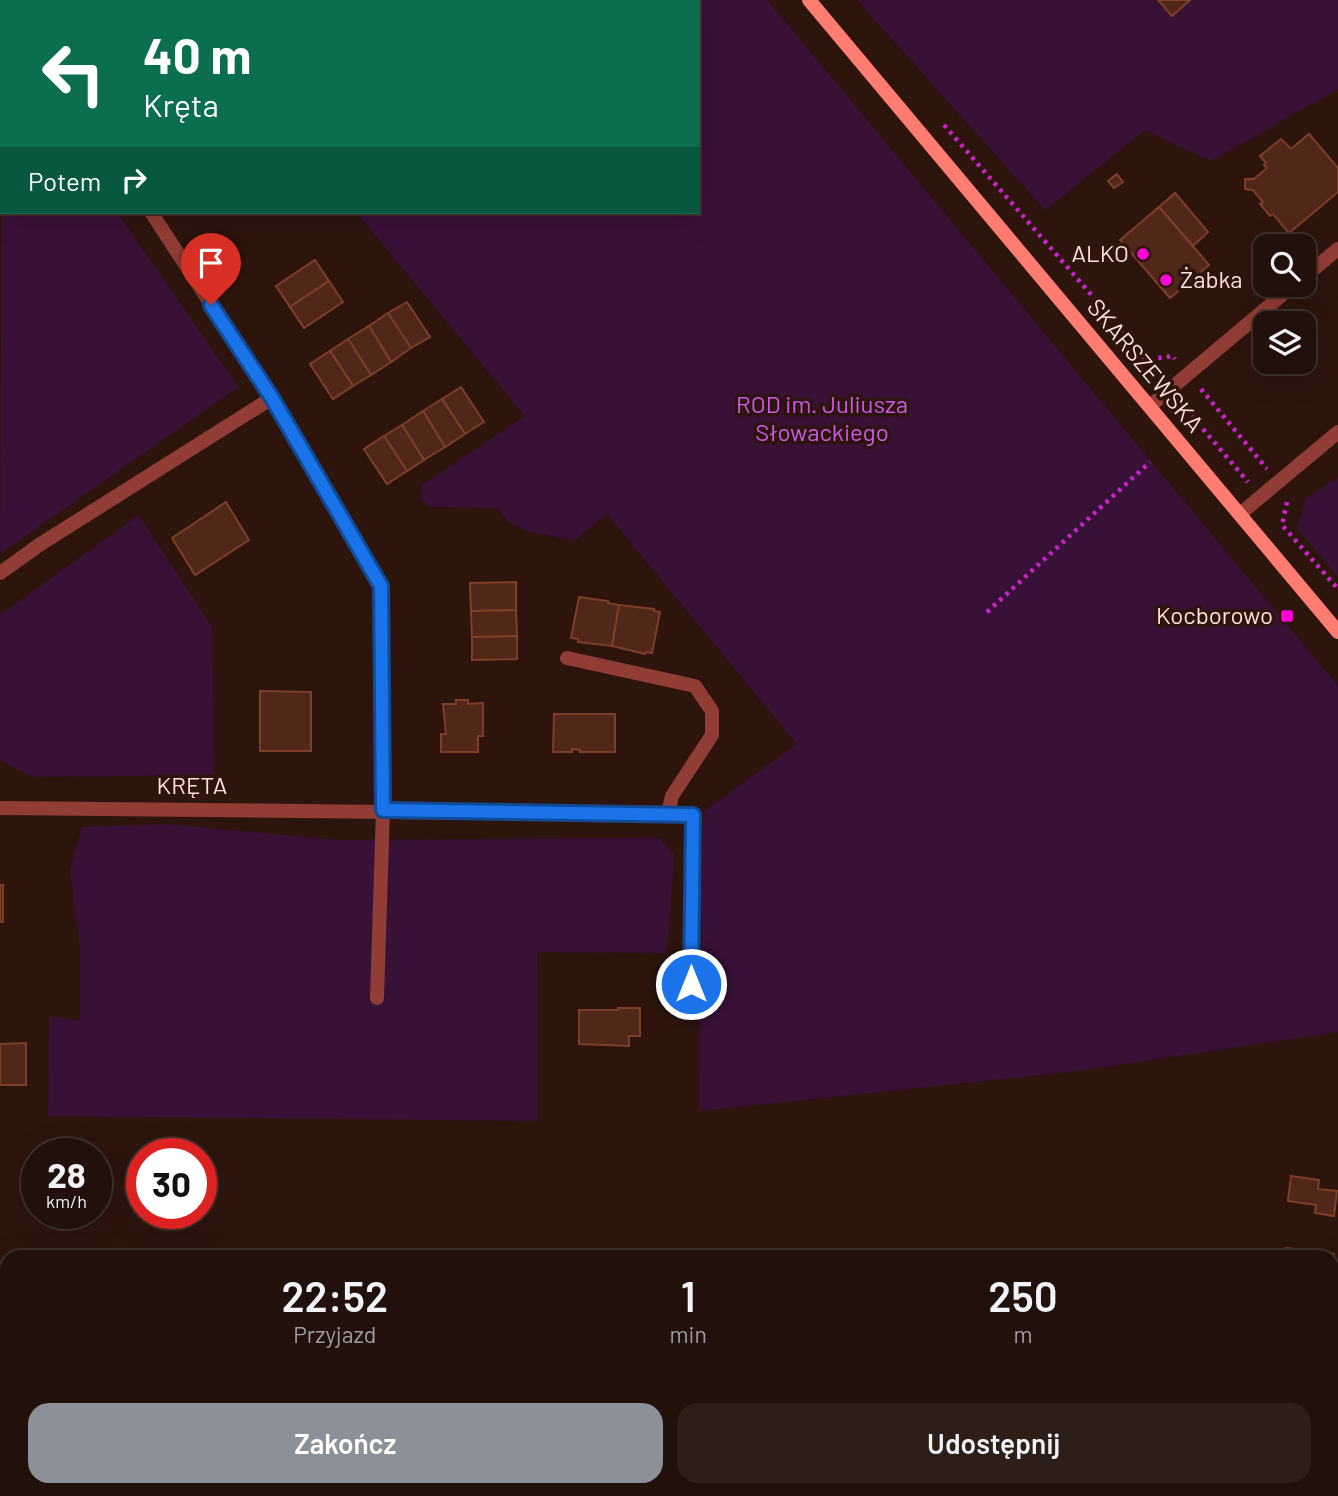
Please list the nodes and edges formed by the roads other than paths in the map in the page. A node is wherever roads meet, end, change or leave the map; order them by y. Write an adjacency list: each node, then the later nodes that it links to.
1 (809, 0): 7 (main road, SKARSZEWSKA)
2 (152, 214): 6 (street)
3 (1338, 248): 4 (street)
4 (1316, 267)
5 (1280, 297): 7 (street)
6 (272, 398): 10 (street); 14 (street)
7 (1150, 406): 9 (main road, SKARSZEWSKA)
8 (1338, 432): 9 (street)
9 (1240, 514): 11 (main road, SKARSZEWSKA)
10 (0, 573)
11 (1338, 632)
12 (567, 658): 15 (street)
13 (0, 808): 14 (street, KRĘTA)
14 (383, 810): 15 (street, KRĘTA); 17 (street)
15 (668, 814): 16 (street, KRĘTA)
16 (691, 984)
17 (377, 998)

